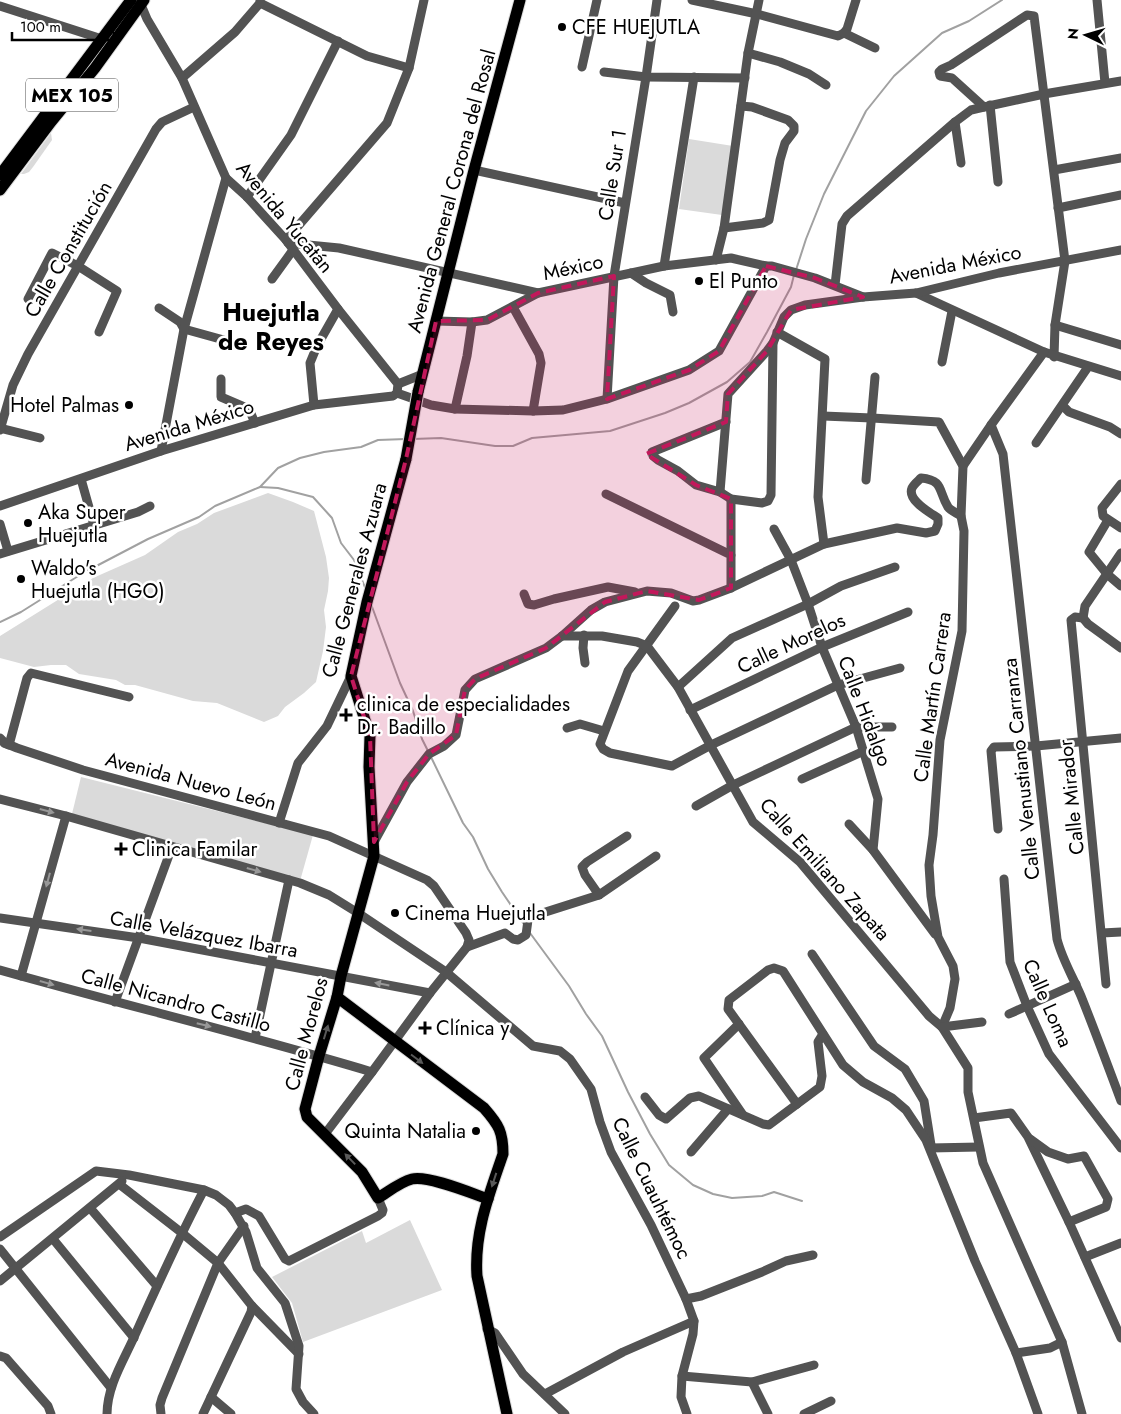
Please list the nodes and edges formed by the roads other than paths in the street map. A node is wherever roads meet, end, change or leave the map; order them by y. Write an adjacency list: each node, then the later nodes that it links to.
1 (424, 0): 21 (street)
2 (520, 0): 37 (main road, Avenida General Corona del Rosal)
3 (597, 0): 20 (street)
4 (656, 0): 23 (street)
5 (692, 0): 11 (street)
6 (760, 0): 13 (street)
7 (856, 0): 14 (street)
8 (1097, 0): 28 (street)
9 (136, 2): 15 (main road, MEX 105); 19 (main road, MEX 105); 25 (street, Avenida Yucatán)
10 (260, 2): 16 (street); 25 (street)
11 (708, 2): 13 (street)
12 (0, 6): 15 (street)
13 (757, 14): 14 (street); 18 (street)
14 (844, 33): 17 (street)
15 (102, 39): 19 (main road, MEX 105)
16 (338, 41): 21 (street); 44 (street)
17 (875, 48)
18 (748, 53): 26 (street); 29 (street)
19 (92, 62): 39 (main road, MEX 105); 42 (main road, MEX 105)
20 (582, 67)
21 (409, 68): 48 (street)
22 (604, 72): 23 (street)
23 (646, 77): 24 (street); 45 (street, Calle Sur 1)
24 (694, 77): 26 (street); 53 (street)
25 (182, 78): 33 (street, Avenida Yucatán)
26 (745, 78): 31 (street)
27 (1121, 81): 28 (street)
28 (1105, 83): 30 (street)
29 (826, 85)
30 (1044, 94): 32 (street); 32 (street); 38 (street)
31 (741, 106): 47 (street); 47 (street)
32 (987, 106): 34 (street); 41 (street)
33 (194, 107): 40 (street, Avenida Yucatán); 52 (street, Calle Constitución)
34 (955, 122): 36 (street); 59 (street)
35 (1121, 158): 38 (street)
36 (961, 163)
37 (474, 170): 45 (street); 55 (main road, Avenida General Corona del Rosal)
38 (1054, 170): 46 (street)
39 (0, 175)
40 (226, 178): 44 (street, Avenida Yucatán); 72 (street)
41 (998, 182)
42 (0, 190)
43 (1121, 196): 46 (street)
44 (247, 197): 48 (street, Avenida Yucatán)
45 (625, 203): 57 (street, Calle Sur 1)
46 (1058, 208): 51 (street)
47 (724, 228): 50 (street)
48 (289, 244): 55 (street, México); 58 (street); 66 (street, Avenida Yucatán)
49 (1121, 250): 51 (street, Avenida México)
50 (716, 260): 53 (street, México); 54 (street, México)
51 (1065, 261): 61 (street, Avenida México); 71 (street)
52 (78, 266): 63 (street); 73 (street); 98 (street, Calle Constitución)
53 (664, 266): 56 (street, México)
54 (769, 266): 59 (street, México); 88 (street)
55 (448, 272): 60 (street, México); 69 (main road, Avenida General Corona del Rosal)
56 (631, 273): 57 (street, México); 68 (street)
57 (614, 276): 60 (street, México); 88 (street, Calle Sur 1)
58 (272, 278)
59 (835, 285): 62 (street, México)
60 (538, 293): 64 (street)
61 (916, 293): 62 (street, Avenida México); 67 (street)
62 (863, 297): 74 (street, Avenida México)
63 (28, 299)
64 (512, 307): 70 (street); 92 (street)
65 (159, 308): 72 (street)
66 (338, 309): 86 (street, Avenida Yucatán); 89 (street)
67 (952, 311): 78 (street); 80 (street)
68 (673, 312)
69 (436, 321): 70 (street); 82 (main road, Avenida General Corona del Rosal)
70 (472, 322): 91 (street)
71 (1056, 325): 77 (street); 79 (street)
72 (184, 329): 75 (street); 102 (street)
73 (99, 332)
74 (777, 332): 76 (street, Avenida México); 93 (street)
75 (231, 342)
76 (773, 343): 95 (street); 109 (street)
77 (1121, 345)
78 (1044, 352): 79 (street); 97 (street)
79 (1054, 357): 81 (street)
80 (942, 362)
81 (1088, 367): 83 (street); 90 (street)
82 (423, 374): 86 (street); 87 (main road, Avenida General Corona del Rosal)
83 (1121, 376)
84 (874, 377): 94 (street)
85 (220, 379): 96 (street)
86 (396, 391): 89 (street, Avenida México); 91 (street)
87 (418, 392): 140 (main road, Calle Generales Azuara, bridge)
88 (607, 400): 92 (street)
89 (314, 405): 96 (street, Avenida México)
90 (1063, 406): 99 (street); 101 (street)
91 (455, 409): 92 (street)
92 (533, 412)
93 (823, 416): 94 (street); 118 (street)
94 (872, 418): 103 (street); 105 (street)
95 (726, 422): 107 (street); 107 (street)
96 (255, 423): 102 (street, Avenida México)
97 (991, 424): 103 (street); 155 (street, Calle Venustiano Carranza)
98 (0, 429): 100 (street)
99 (1121, 434)
100 (40, 438)
101 (1036, 443)
102 (161, 452): 104 (street, Avenida México)
103 (963, 466): 112 (street, Calle Martín Carrera)
104 (81, 479): 110 (street, Avenida México); 115 (street)
105 (866, 480)
106 (1121, 484): 113 (street)
107 (720, 492): 109 (street)
108 (606, 494): 121 (street)
109 (731, 499): 121 (street)
110 (0, 506)
111 (150, 506): 115 (street)
112 (961, 516): 118 (street); 179 (street, Calle Martín Carrera)
113 (1105, 516): 116 (street); 124 (street)
114 (0, 524): 119 (street)
115 (94, 525): 119 (street)
116 (1121, 528)
117 (774, 529): 122 (street, Calle Hidalgo)
118 (824, 544): 122 (street)
119 (4, 552)
120 (1121, 553): 124 (street)
121 (731, 555): 126 (street)
122 (791, 560): 126 (street); 129 (street, Calle Hidalgo)
123 (895, 567): 129 (street)
124 (1107, 574): 125 (street); 132 (street)
125 (1121, 586)
126 (731, 588): 127 (street)
127 (638, 593): 128 (street); 134 (street)
128 (524, 594)
129 (808, 604): 136 (street, Calle Hidalgo); 142 (street)
130 (675, 606): 135 (street)
131 (908, 612): 136 (street, Calle Morelos)
132 (1083, 618): 137 (street); 152 (street, Calle Mirador)
133 (584, 635): 134 (street); 135 (street); 138 (street)
134 (562, 636): 166 (street)
135 (647, 646): 142 (street, Calle Emiliano Zapata); 148 (street)
136 (822, 647): 141 (street, Calle Hidalgo); 144 (street, Calle Morelos)
137 (1121, 648)
138 (585, 662)
139 (900, 668): 141 (street)
140 (350, 676): 162 (street, Calle Generales Azuara); 166 (main road, Calle Morelos)
141 (838, 685): 145 (street, Calle Hidalgo); 154 (street)
142 (678, 687): 144 (street, Calle Emiliano Zapata)
143 (129, 697): 153 (street)
144 (690, 710): 154 (street, Calle Emiliano Zapata)
145 (856, 727): 146 (street); 156 (street, Calle Hidalgo); 158 (street)
146 (892, 727)
147 (567, 728): 148 (street)
148 (604, 731): 154 (street)
149 (0, 738): 153 (street, Avenida Nuevo León)
150 (1121, 738): 152 (street)
151 (0, 742): 153 (street)
152 (1083, 742): 155 (street); 178 (street, Calle Mirador)
153 (10, 745): 162 (street, Avenida Nuevo León)
154 (712, 745): 158 (street, Calle Emiliano Zapata)
155 (1036, 746): 164 (street); 188 (street, Calle Venustiano Carranza)
156 (864, 751): 157 (street); 168 (street, Calle Hidalgo)
157 (802, 780)
158 (732, 785): 160 (street); 197 (street, Calle Emiliano Zapata)
159 (0, 799): 161 (street, Calle Cuauhtémoc, one-way to 161)
160 (696, 806)
161 (66, 816): 167 (street, Calle Cuauhtémoc); 176 (street, one-way to 176)
162 (279, 823): 169 (street, Avenida Nuevo León)
163 (849, 824): 168 (street)
164 (998, 829)
165 (627, 836): 173 (street)
166 (374, 842): 169 (main road, Calle Morelos)
167 (172, 847): 172 (street, Calle Cuauhtémoc, one-way to 172); 180 (street)
168 (873, 850): 179 (street)
169 (374, 856): 174 (main road, Calle Morelos); 181 (street)
170 (656, 856): 173 (street)
171 (1004, 879): 193 (street, Calle Loma)
172 (289, 880): 174 (street, Calle Cuauhtémoc); 183 (street)
173 (599, 895): 181 (street)
174 (358, 913): 185 (street, Calle Cuauhtémoc); 187 (main road, Calle Morelos)
175 (0, 918): 176 (street, Calle Velázquez Ibarra)
176 (37, 923): 180 (street, Calle Velázquez Ibarra, one-way to 176); 186 (street)
177 (1121, 932): 178 (street)
178 (1102, 933): 189 (street, Calle Mirador)
179 (938, 937): 197 (street, Calle Martín Carrera)
180 (139, 938): 183 (street, Calle Velázquez Ibarra); 192 (street)
181 (468, 944): 185 (street)
182 (812, 954): 212 (street)
183 (271, 964): 187 (street, Calle Velázquez Ibarra); 199 (street)
184 (0, 970): 186 (street, Calle Nicandro Castillo)
185 (446, 972): 190 (street); 235 (street, Calle Cuauhtémoc)
186 (21, 976): 192 (street, Calle Nicandro Castillo, one-way to 192)
187 (341, 976): 190 (street, Calle Velázquez Ibarra, one-way to 187); 191 (main road, Calle Morelos)
188 (1076, 984): 193 (street); 204 (street, Calle Venustiano Carranza)
189 (1106, 984)
190 (430, 993): 200 (street)
191 (337, 997): 200 (main road); 201 (main road, Calle Morelos, one-way to 191)
192 (116, 1002): 199 (street, Calle Nicandro Castillo, one-way to 199)
193 (1027, 1006): 194 (street); 213 (street, Calle Loma)
194 (1009, 1014)
195 (982, 1022): 197 (street)
196 (739, 1024): 198 (street); 205 (street); 207 (street)
197 (942, 1027): 208 (street, Calle Emiliano Zapata)
198 (823, 1034): 205 (street); 212 (street)
199 (255, 1038): 201 (street, Calle Nicandro Castillo)
200 (395, 1042): 202 (street); 219 (main road, one-way to 219)
201 (319, 1056): 202 (street, Calle Nicandro Castillo); 209 (main road, Calle Morelos)
202 (372, 1072): 209 (street)
203 (645, 1097): 206 (street)
204 (1121, 1101)
205 (797, 1104): 207 (street)
206 (728, 1109): 207 (street); 214 (street)
207 (744, 1116)
208 (974, 1118): 210 (street); 211 (street, Calle Emiliano Zapata)
209 (325, 1134): 218 (main road, Calle Morelos, one-way to 209)
210 (1028, 1137): 222 (street); 222 (street)
211 (979, 1147): 212 (street); 241 (street, Calle Emiliano Zapata)
212 (930, 1148): 242 (street)
213 (1121, 1148)
214 (691, 1152)
215 (129, 1175): 216 (street); 217 (street); 225 (street)
216 (118, 1184): 220 (street); 224 (street)
217 (204, 1190): 221 (street); 224 (street)
218 (378, 1198): 219 (main road); 221 (street)
219 (488, 1199): 238 (main road)
220 (90, 1208): 226 (street); 234 (street)
221 (235, 1213): 223 (street)
222 (1069, 1222): 230 (street)
223 (244, 1226): 231 (street); 243 (street)
224 (182, 1233): 231 (street); 234 (street)
225 (0, 1237)
226 (53, 1239): 232 (street); 239 (street)
227 (1121, 1243): 230 (street)
228 (0, 1250): 232 (street)
229 (813, 1255): 235 (street)
230 (1085, 1257): 240 (street)
231 (218, 1263): 236 (street); 254 (street)
232 (15, 1269): 233 (street); 248 (street)
233 (0, 1281)
234 (157, 1286): 239 (street)
235 (686, 1300): 237 (street, Calle Cuauhtémoc)
236 (252, 1306): 243 (street); 250 (street)
237 (694, 1321): 246 (street, Calle Cuauhtémoc); 249 (street)
238 (488, 1329): 249 (street); 258 (main road)
239 (134, 1338): 248 (street)
240 (1121, 1338)
241 (1062, 1342): 242 (street); 264 (street, Calle Emiliano Zapata)
242 (1016, 1353): 263 (street)
243 (299, 1354): 257 (street)
244 (3, 1357): 252 (street)
245 (814, 1364): 247 (street)
246 (682, 1376): 247 (street); 260 (street, Calle Cuauhtémoc)
247 (752, 1382): 261 (street)
248 (112, 1388): 253 (street)
249 (545, 1394): 259 (street)
250 (211, 1397): 255 (street); 256 (street)
251 (831, 1401): 262 (street)
252 (51, 1414)
253 (107, 1414)
254 (161, 1414)
255 (203, 1414)
256 (231, 1414)
257 (314, 1414)
258 (507, 1414)
259 (565, 1414)
260 (687, 1414)
261 (768, 1414)
262 (804, 1414)
263 (1038, 1414)
264 (1082, 1414)

